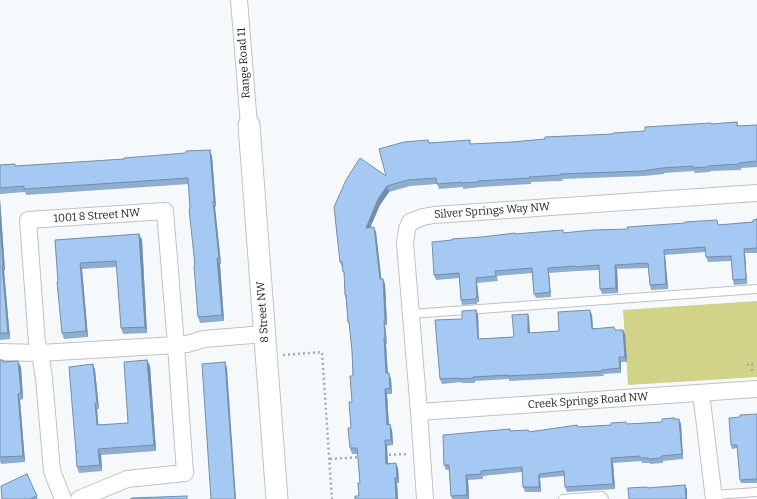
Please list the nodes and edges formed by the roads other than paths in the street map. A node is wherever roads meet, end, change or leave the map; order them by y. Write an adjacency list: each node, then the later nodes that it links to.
1 (239, 0): 2 (street, Range Road 11)
2 (249, 125): 7 (street, 8 Street NW)
3 (757, 193): 5 (street, Silver Springs Way NW)
4 (757, 289): 5 (lane)
5 (411, 314): 12 (street, Silver Springs Way NW)
6 (182, 345): 7 (street); 9 (street); 9 (street, 1001 8 Street NW); 16 (street, 1001 8 Street NW)
7 (265, 345): 17 (street, 8 Street NW)
8 (0, 352): 9 (street)
9 (40, 353): 15 (street, 1001 8 Street NW)
10 (757, 389): 11 (street, Creek Springs Road NW)
11 (701, 393): 12 (street, Creek Springs Road NW); 14 (street)
12 (419, 412): 18 (street, Silver Springs Way NW)
13 (757, 492): 14 (lane)
14 (714, 497)
15 (63, 499)
16 (80, 499)
17 (277, 499)
18 (425, 499)
19 (563, 499): 20 (lane)
20 (604, 499)

